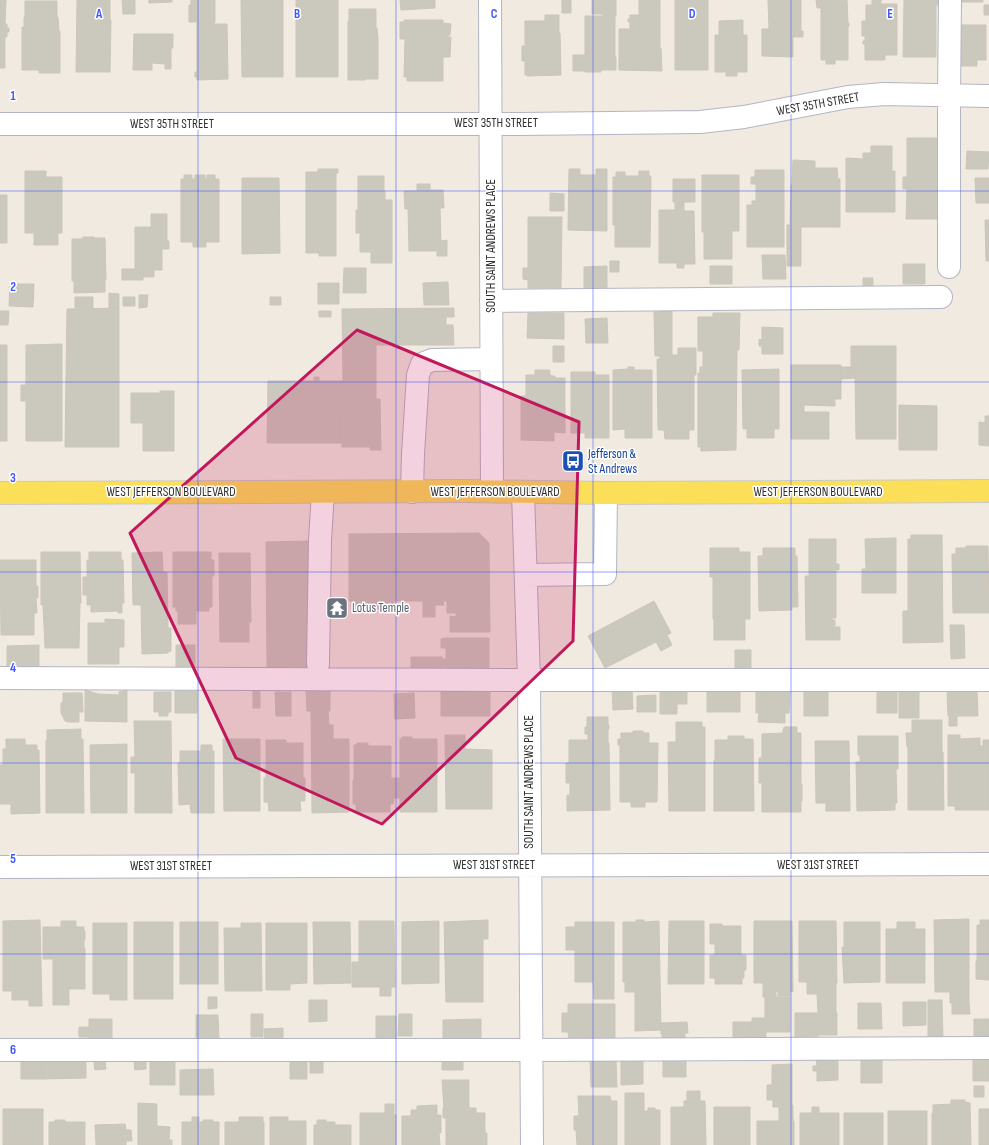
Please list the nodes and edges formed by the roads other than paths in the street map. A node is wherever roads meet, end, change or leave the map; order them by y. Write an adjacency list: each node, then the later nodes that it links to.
1 (490, 0): 5 (street, SOUTH SAINT ANDREWS PLACE)
2 (950, 0): 3 (street)
3 (949, 95): 4 (street, WEST 35TH STREET); 5 (street, WEST 35TH STREET); 7 (street)
4 (989, 96)
5 (490, 123): 6 (street, WEST 35TH STREET); 9 (street, SOUTH SAINT ANDREWS PLACE)
6 (0, 124)
7 (949, 267)
8 (940, 297): 9 (street)
9 (491, 301): 10 (street, SOUTH SAINT ANDREWS PLACE)
10 (491, 359): 11 (street, SOUTH SAINT ANDREWS PLACE); 14 (street)
11 (492, 491): 14 (main road, WEST JEFFERSON BOULEVARD); 15 (main road, WEST JEFFERSON BOULEVARD)
12 (989, 491): 17 (main road, WEST JEFFERSON BOULEVARD)
13 (323, 492): 14 (main road, WEST JEFFERSON BOULEVARD); 16 (main road, WEST JEFFERSON BOULEVARD); 19 (street)
14 (412, 492)
15 (523, 492): 17 (main road, WEST JEFFERSON BOULEVARD); 18 (street, SOUTH SAINT ANDREWS PLACE)
16 (0, 493)
17 (606, 493): 18 (street)
18 (526, 575): 21 (street, SOUTH SAINT ANDREWS PLACE)
19 (318, 664)
20 (0, 678): 21 (street)
21 (529, 680): 22 (street); 24 (street, SOUTH SAINT ANDREWS PLACE)
22 (989, 680)
23 (989, 864): 24 (street, WEST 31ST STREET)
24 (530, 865): 25 (street, WEST 31ST STREET); 28 (street, SOUTH SAINT ANDREWS PLACE)
25 (0, 866)
26 (989, 1048): 28 (street)
27 (0, 1050): 28 (street)
28 (532, 1050): 29 (street, SOUTH SAINT ANDREWS PLACE)
29 (532, 1145)

